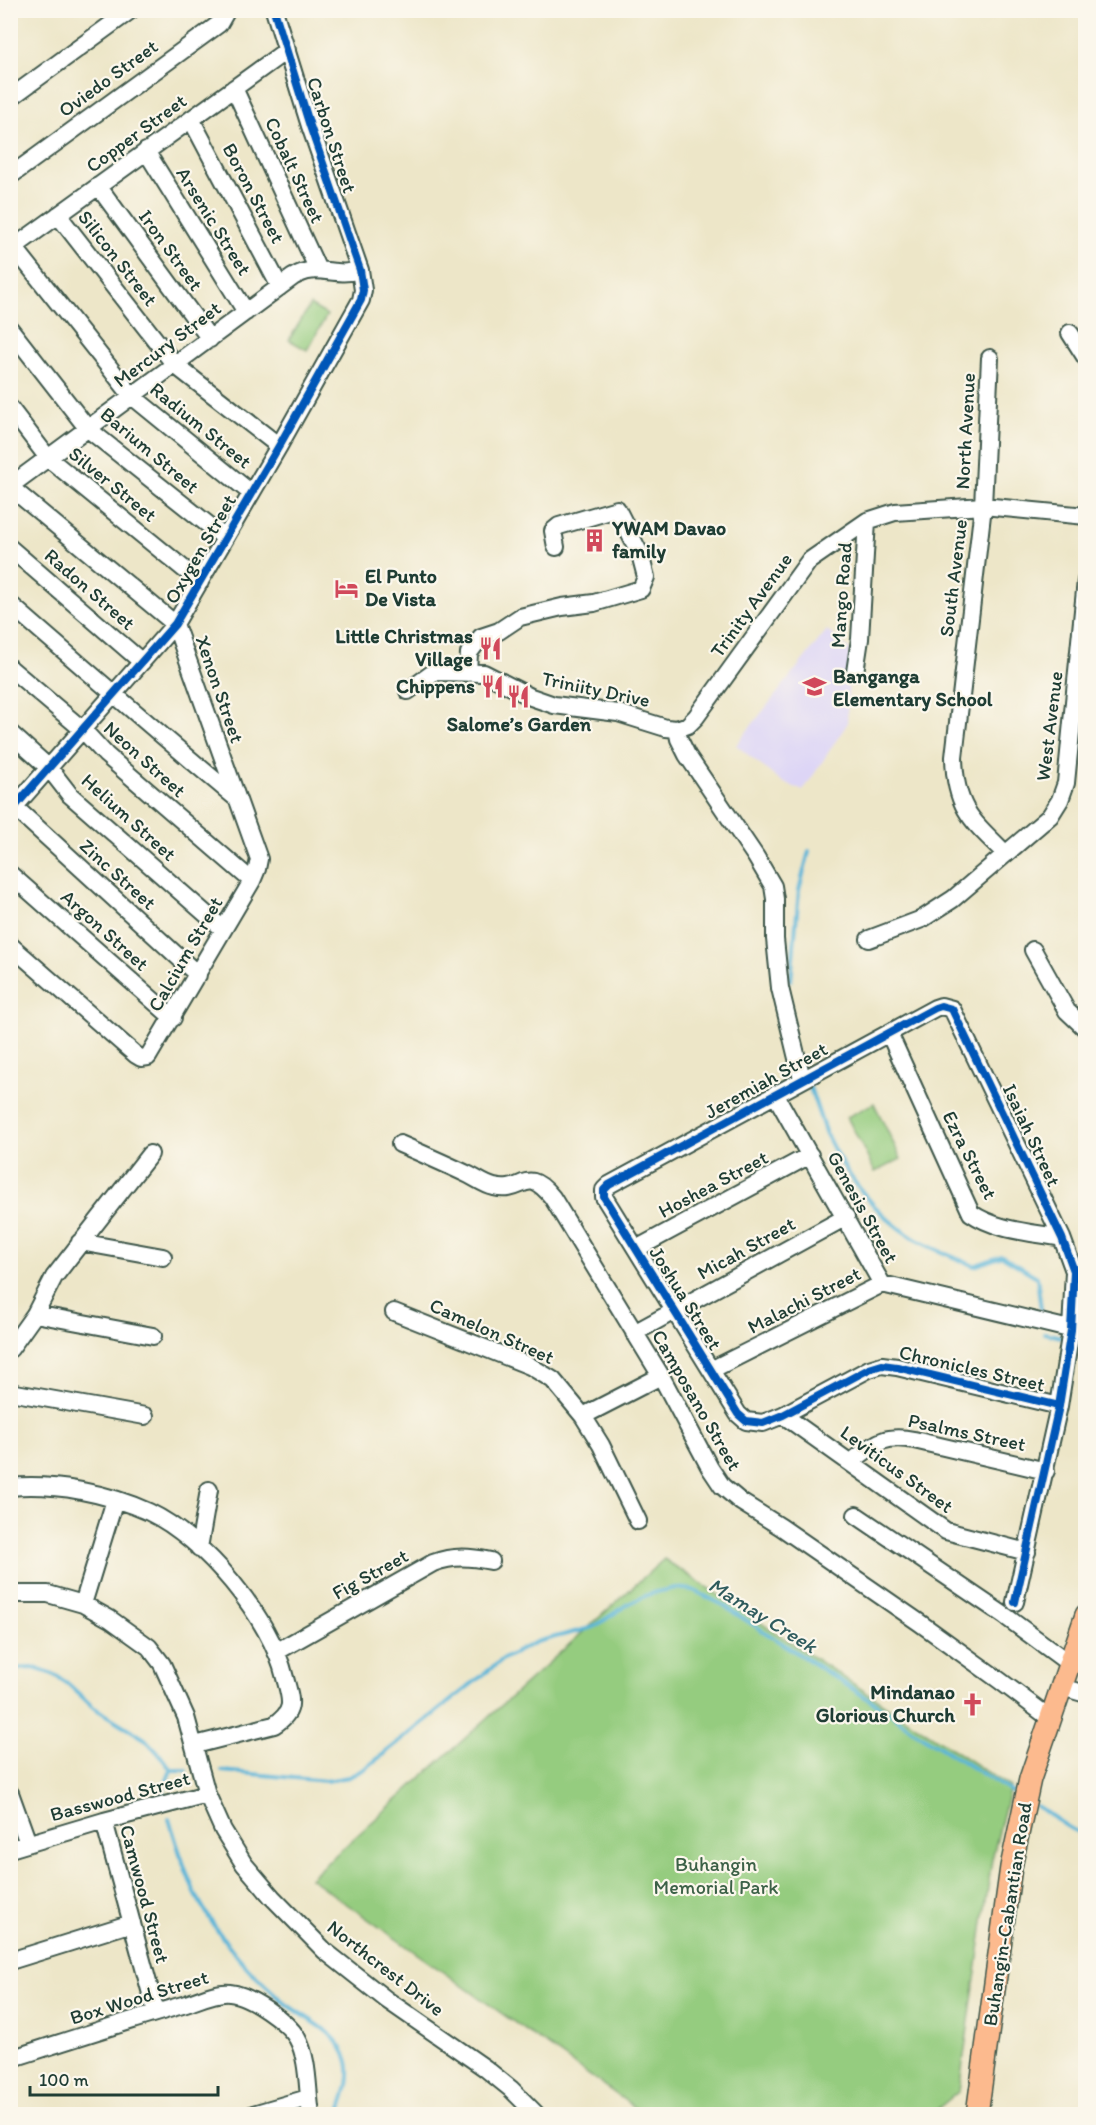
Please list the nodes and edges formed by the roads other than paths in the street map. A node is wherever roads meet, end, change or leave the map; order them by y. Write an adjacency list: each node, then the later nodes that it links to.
1 (131, 10): 6 (street)
2 (227, 10): 9 (street, Oviedo Street)
3 (274, 10): 4 (street, Carbon Street)
4 (287, 50): 5 (street, Copper Street); 14 (street, Carbon Street)
5 (234, 88): 7 (street, Copper Street); 13 (street, Cobalt Street)
6 (10, 98)
7 (191, 119): 8 (street, Copper Street); 15 (street, Boron Street)
8 (146, 152): 10 (street, Copper Street); 16 (street, Arsenic Street)
9 (10, 176)
10 (98, 186): 11 (street, Copper Street); 19 (street, Iron Street)
11 (58, 215): 12 (street, Copper Street); 22 (street, Silicon Street)
12 (12, 248): 23 (street, Radium Street)
13 (318, 270): 14 (street, Mercury Street); 15 (street, Mercury Street)
14 (360, 270): 26 (street, Oxygen Street)
15 (280, 287): 16 (street, Mercury Street)
16 (246, 312): 19 (street, Mercury Street)
17 (10, 329): 25 (street, Barium Street)
18 (1070, 333): 20 (street)
19 (210, 339): 22 (street, Mercury Street)
20 (1086, 357)
21 (990, 358): 30 (street, North Avenue)
22 (175, 365): 23 (street, Mercury Street); 26 (street, Silicon Street)
23 (132, 396): 25 (street, Mercury Street); 29 (street, Radium Street)
24 (10, 408): 27 (street, Silver Street)
25 (88, 429): 27 (street, Mercury Street); 33 (street, Barium Street)
26 (279, 446): 29 (street, Oxygen Street)
27 (48, 458): 28 (street, Mercury Street); 37 (street, Silver Street)
28 (10, 486): 39 (street, Xenon Street)
29 (251, 493): 33 (street, Oxygen Street)
30 (983, 506): 31 (street, Trinity Avenue); 32 (street, Trinity Avenue); 52 (street, South Avenue)
31 (1086, 516)
32 (867, 521): 42 (street, Mango Road); 46 (street, Trinity Avenue)
33 (225, 538): 37 (street, Oxygen Street)
34 (10, 548): 40 (street, Radon Street)
35 (556, 548): 43 (street)
36 (1086, 580): 52 (street, West Avenue)
37 (200, 582): 39 (street, Oxygen Street)
38 (10, 604): 45 (street)
39 (175, 624): 40 (street, Oxygen Street); 50 (street, Xenon Street)
40 (142, 662): 45 (street, Oxygen Street)
41 (10, 668): 47 (street, Neon Street)
42 (855, 672)
43 (468, 673): 44 (street, Triniity Drive); 46 (street, Triniity Drive)
44 (408, 691)
45 (114, 693): 47 (street, Oxygen Street); 50 (street)
46 (678, 729): 64 (street)
47 (82, 730): 49 (street, Oxygen Street); 54 (street, Neon Street)
48 (10, 733): 49 (street, Helium Street)
49 (49, 768): 51 (street, Oxygen Street); 55 (street, Helium Street)
50 (236, 798): 54 (street, Xenon Street)
51 (12, 807): 59 (street, Zinc Street)
52 (1005, 853): 56 (street, West Avenue)
53 (10, 874): 61 (street, Argon Street)
54 (255, 874): 55 (street, Calcium Street)
55 (223, 929): 59 (street, Calcium Street)
56 (869, 939)
57 (10, 945): 61 (street, Calcium Street)
58 (1033, 950): 62 (street)
59 (198, 975): 61 (street, Calcium Street)
60 (948, 1007): 63 (street, Jeremiah Street); 71 (street, Isaiah Street)
61 (172, 1018)
62 (1086, 1029)
63 (889, 1033): 64 (street, Jeremiah Street); 71 (street, Ezra Street)
64 (802, 1079): 65 (street, Jeremiah Street)
65 (775, 1094): 68 (street, Genesis Street); 69 (street, Jeremiah Street)
66 (400, 1144): 80 (street, Camposano Street)
67 (150, 1154): 72 (street)
68 (810, 1155): 70 (street, Genesis Street); 73 (street, Hoshea Street)
69 (604, 1190): 73 (street, Joshua Street)
70 (846, 1217): 75 (street, Genesis Street); 76 (street, Micah Street)
71 (1062, 1238): 79 (street, Isaiah Street)
72 (80, 1242): 74 (street); 78 (street)
73 (636, 1249): 76 (street, Joshua Street)
74 (163, 1257)
75 (882, 1284): 79 (street, Genesis Street); 83 (street, Malachi Street)
76 (675, 1311): 80 (street, Micah Street); 83 (street, Joshua Street)
77 (394, 1312): 89 (street, Camelon Street)
78 (35, 1314): 81 (street); 82 (street)
79 (1078, 1332): 86 (street, Isaiah Street)
80 (634, 1333): 84 (street, Camposano Street)
81 (153, 1336)
82 (10, 1349)
83 (711, 1370): 90 (street, Joshua Street)
84 (661, 1376): 89 (street); 109 (street, Camposano Street)
85 (10, 1392): 88 (street)
86 (1059, 1406): 87 (street, Chronicles Street); 92 (street, Isaiah Street)
87 (783, 1415): 90 (street, Chronicles Street); 91 (street, Leviticus Street)
88 (145, 1416)
89 (583, 1416): 97 (street, Camelon Street)
90 (746, 1421)
91 (851, 1462): 92 (street, Psalms Street); 99 (street, Leviticus Street)
92 (1046, 1471): 99 (street, Isaiah Street)
93 (10, 1487): 95 (street)
94 (208, 1490): 98 (street)
95 (115, 1500): 98 (street); 103 (street)
96 (856, 1515): 106 (street)
97 (638, 1521)
98 (199, 1548): 105 (street)
99 (1027, 1552): 102 (street, Isaiah Street)
100 (491, 1562): 105 (street, Fig Street)
101 (10, 1594): 103 (street, Northcrest Drive)
102 (1015, 1602)
103 (83, 1604): 110 (street, Northcrest Drive)
104 (1086, 1615): 106 (main road, Buhangin-Cabantian Road)
105 (276, 1652): 110 (street)
106 (1070, 1664): 107 (main road, Buhangin-Cabantian Road)
107 (1062, 1687): 108 (street); 109 (main road, Buhangin-Cabantian Road)
108 (1086, 1694)
109 (1051, 1719): 123 (main road, Buhangin-Cabantian Road)
110 (195, 1745): 112 (street, Northcrest Drive)
111 (10, 1793): 114 (street)
112 (207, 1794): 113 (street, Basswood Street); 122 (street, Northcrest Drive)
113 (104, 1821): 114 (street, Basswood Street); 116 (street, Camwood Street)
114 (28, 1843): 115 (street, Basswood Street)
115 (10, 1849)
116 (132, 1923): 117 (street); 118 (street, Camwood Street)
117 (10, 1961)
118 (156, 2012): 119 (street, Box Wood Street); 120 (street, Box Wood Street)
119 (10, 2059)
120 (309, 2107): 121 (street)
121 (254, 2115)
122 (536, 2115)
123 (977, 2115)

